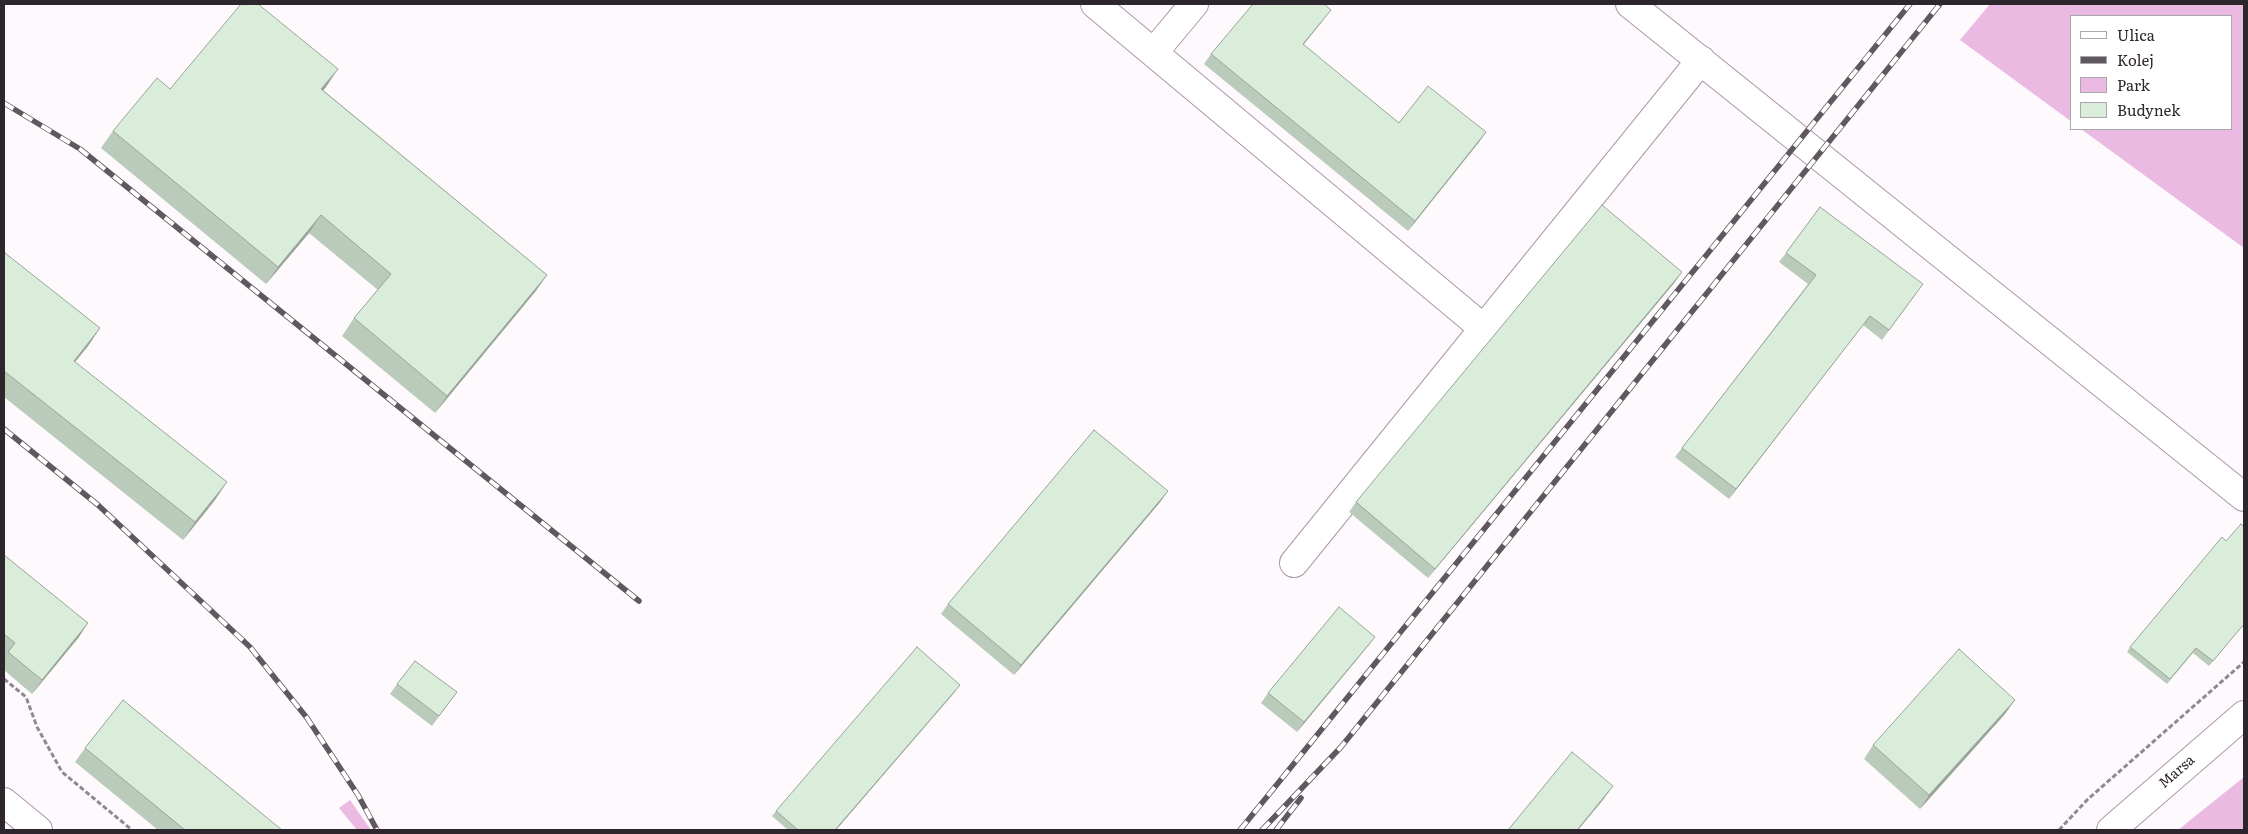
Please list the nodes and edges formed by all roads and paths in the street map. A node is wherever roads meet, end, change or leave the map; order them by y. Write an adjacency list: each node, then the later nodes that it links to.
1 (1095, 4): 4 (main road)
2 (1194, 4): 4 (main road)
3 (1630, 4): 5 (main road)
4 (1154, 52): 6 (main road)
5 (1701, 60): 6 (main road); 7 (main road)
6 (1483, 328): 8 (main road)
7 (2244, 497)
8 (1294, 563)
9 (2244, 662): 15 (path)
10 (4, 679): 14 (path)
11 (2244, 715): 16 (main road, Marsa)
12 (4, 802): 13 (main road)
13 (38, 830)
14 (132, 830)
15 (2059, 830)
16 (2111, 830)

